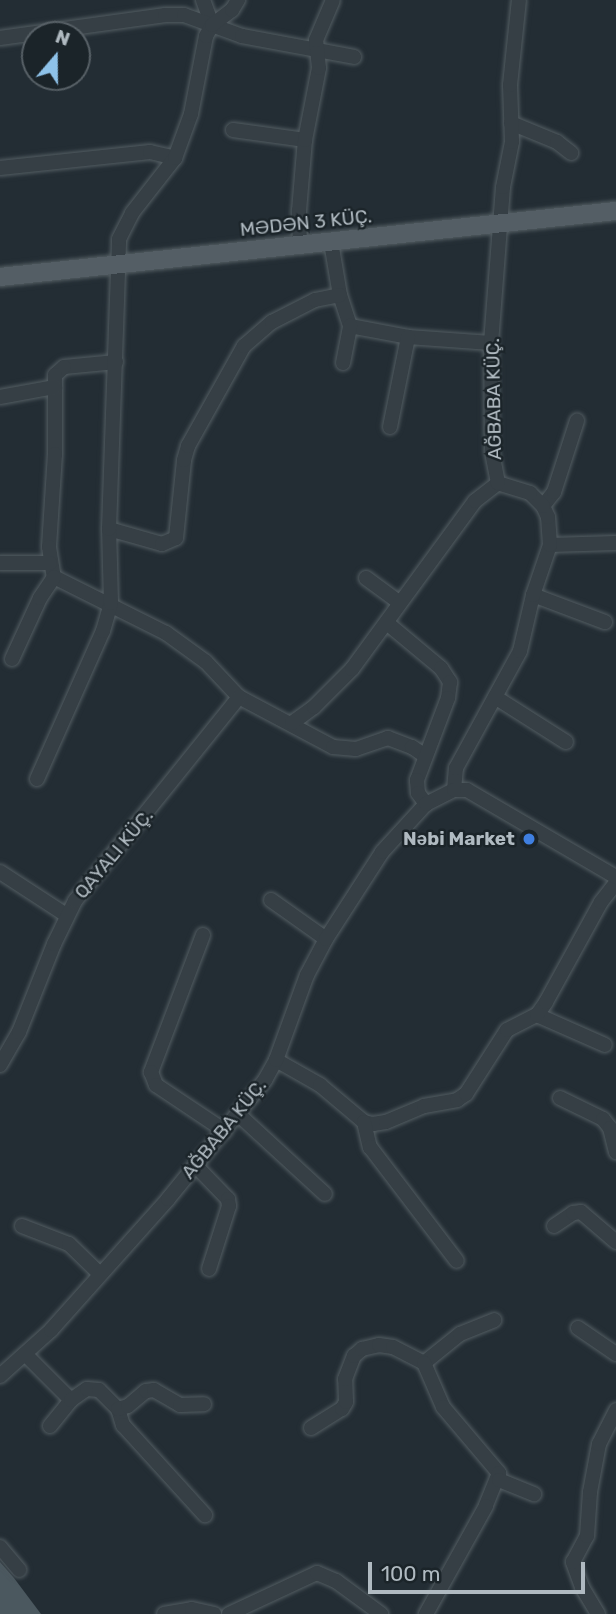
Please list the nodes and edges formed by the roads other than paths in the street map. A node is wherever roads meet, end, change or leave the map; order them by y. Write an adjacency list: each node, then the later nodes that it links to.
1 (203, 0): 5 (street)
2 (238, 0): 5 (street)
3 (333, 0): 7 (street)
4 (519, 0): 9 (street, AĞBABA KÜÇ.)
5 (212, 25): 6 (street); 7 (street); 13 (street)
6 (0, 38)
7 (315, 50): 8 (street); 11 (street)
8 (354, 57)
9 (511, 124): 12 (street); 16 (street, AĞBABA KÜÇ.)
10 (233, 130): 11 (street)
11 (305, 140): 18 (street)
12 (570, 153)
13 (176, 158): 14 (street); 19 (street)
14 (0, 169)
15 (616, 211): 16 (main road, MƏDƏN 3 KÜÇ.)
16 (502, 225): 17 (main road, MƏDƏN 3 KÜÇ.); 24 (street, AĞBABA KÜÇ.)
17 (331, 242): 18 (main road, MƏDƏN 3 KÜÇ.); 21 (street)
18 (300, 244): 19 (main road, MƏDƏN 3 KÜÇ.)
19 (117, 265): 20 (main road, MƏDƏN 3 KÜÇ.); 25 (street)
20 (0, 277)
21 (340, 295): 22 (street); 33 (street)
22 (350, 326): 23 (street); 26 (street)
23 (408, 337): 24 (street); 30 (street)
24 (491, 343): 31 (street, AĞBABA KÜÇ.)
25 (116, 362): 27 (street); 33 (street)
26 (344, 363)
27 (55, 387): 28 (street); 37 (street)
28 (0, 397)
29 (577, 421): 32 (street)
30 (390, 427)
31 (498, 483): 32 (street, AĞBABA KÜÇ.); 41 (street)
32 (543, 506): 35 (street)
33 (109, 529): 40 (street)
34 (616, 543): 35 (street)
35 (550, 545): 39 (street)
36 (0, 563): 37 (street)
37 (52, 570): 40 (street); 44 (street)
38 (366, 578): 41 (street)
39 (533, 595): 42 (street); 46 (street)
40 (111, 603): 45 (street); 50 (street)
41 (400, 603): 43 (street)
42 (605, 622)
43 (387, 623): 47 (street); 49 (street)
44 (12, 659)
45 (239, 697): 47 (street); 57 (street)
46 (495, 697): 48 (street); 51 (street)
47 (292, 723): 49 (street)
48 (566, 743)
49 (424, 755): 52 (street)
50 (37, 779)
51 (454, 790): 52 (street, AĞBABA KÜÇ.); 54 (street)
52 (426, 804): 59 (street, AĞBABA KÜÇ.)
53 (0, 872): 57 (street)
54 (616, 877)
55 (616, 883): 60 (street)
56 (271, 900): 59 (street)
57 (66, 915): 63 (street)
58 (203, 935): 67 (street)
59 (326, 939): 62 (street, AĞBABA KÜÇ.)
60 (537, 1014): 61 (street); 66 (street)
61 (605, 1045)
62 (276, 1060): 65 (street, AĞBABA KÜÇ.); 66 (street)
63 (0, 1065)
64 (560, 1098): 68 (street)
65 (239, 1114): 67 (street, AĞBABA KÜÇ.); 70 (street)
66 (364, 1122): 74 (street)
67 (225, 1131): 69 (street, AĞBABA KÜÇ.)
68 (616, 1152)
69 (196, 1166): 75 (street); 76 (street, AĞBABA KÜÇ.)
70 (325, 1194)
71 (22, 1226): 76 (street)
72 (554, 1226): 73 (street)
73 (616, 1242)
74 (457, 1261)
75 (209, 1269)
76 (100, 1274): 79 (street, AĞBABA KÜÇ.)
77 (494, 1320): 81 (street)
78 (578, 1328): 80 (street)
79 (25, 1353): 82 (street, AĞBABA KÜÇ.); 83 (street)
80 (616, 1354)
81 (424, 1363): 88 (street); 89 (street)
82 (0, 1376)
83 (71, 1400): 85 (street); 87 (street)
84 (204, 1404): 85 (street)
85 (118, 1409): 91 (street)
86 (616, 1409): 99 (street)
87 (50, 1426)
88 (311, 1428)
89 (499, 1480): 90 (street); 98 (street)
90 (534, 1494)
91 (205, 1515)
92 (0, 1547): 93 (street)
93 (19, 1570)
94 (163, 1614): 95 (street)
95 (213, 1614)
96 (229, 1614): 97 (street)
97 (381, 1614)
98 (426, 1614)
99 (598, 1614)

